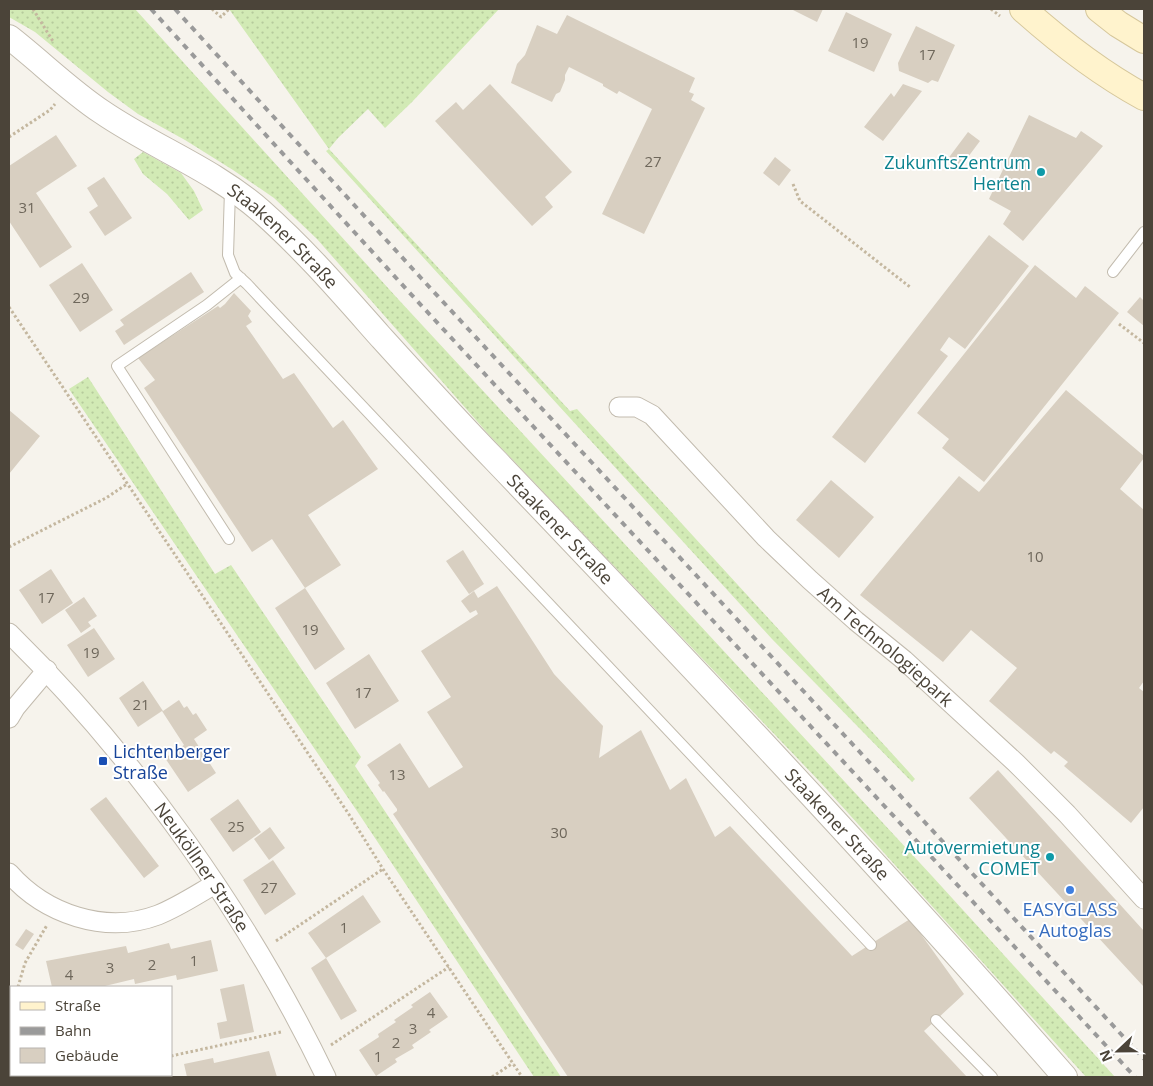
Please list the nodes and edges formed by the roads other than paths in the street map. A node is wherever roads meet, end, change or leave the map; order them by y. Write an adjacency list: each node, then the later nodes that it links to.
1 (1023, 9): 5 (main road)
2 (1099, 9): 4 (main road)
3 (9, 37): 6 (street, Staakener Straße)
4 (1144, 40)
5 (1144, 97)
6 (230, 187): 9 (lane); 22 (street, Staakener Straße)
7 (1144, 232): 8 (lane)
8 (1113, 272)
9 (241, 278): 11 (lane); 18 (lane)
10 (619, 407): 17 (street, Am Technologiepark)
11 (229, 539)
12 (9, 633): 13 (street, Neuköllner Straße)
13 (47, 670): 14 (street); 16 (street, Neuköllner Straße)
14 (9, 718)
15 (9, 873): 16 (street)
16 (215, 884): 20 (street, Neuköllner Straße)
17 (1144, 899)
18 (871, 945)
19 (936, 1020): 21 (lane)
20 (326, 1077)
21 (992, 1077)
22 (1065, 1077)

